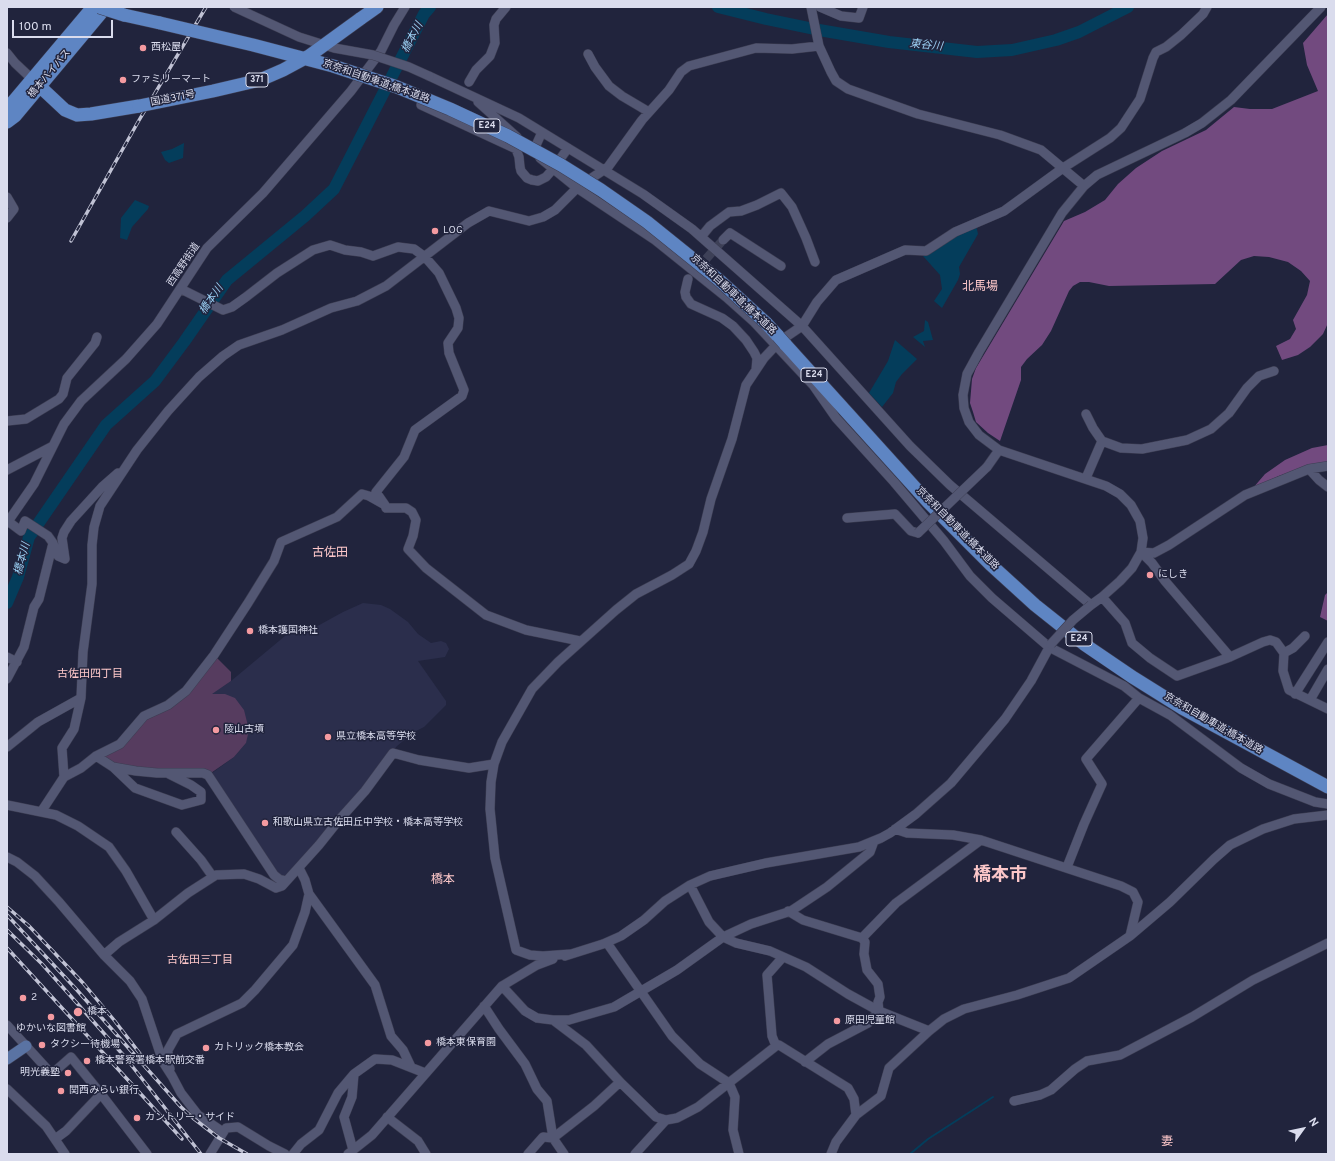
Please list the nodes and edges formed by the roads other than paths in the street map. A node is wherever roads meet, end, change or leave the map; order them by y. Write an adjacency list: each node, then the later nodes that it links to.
1 (93, 7): 16 (highway, 橋本バイパス)
2 (99, 7): 41 (highway, 京奈和自動車道;橋本道路 / E24, bridge)
3 (106, 7): 16 (highway, 橋本バイパス)
4 (234, 7): 17 (street, bridge)
5 (377, 7): 16 (highway, 国道371号 / 371, bridge)
6 (506, 7): 15 (street)
7 (814, 7): 8 (street); 12 (street)
8 (863, 7)
9 (1207, 7): 25 (street)
10 (1321, 7): 28 (street)
11 (404, 8): 38 (street, 西高野街道)
12 (819, 42): 20 (street); 25 (street)
13 (7, 53): 16 (street)
14 (588, 54): 20 (street)
15 (469, 82)
16 (36, 83): 19 (highway, 橋本バイパス); 21 (highway, 橋本バイパス)
17 (470, 95): 22 (street); 24 (street)
18 (421, 105): 26 (street)
19 (7, 109)
20 (649, 112): 27 (street)
21 (7, 122)
22 (542, 132): 23 (street); 24 (street)
23 (568, 148): 26 (street); 27 (street)
24 (533, 152): 26 (street)
25 (1063, 168): 28 (street); 39 (street)
26 (553, 169): 29 (street)
27 (604, 170): 29 (street); 32 (street)
28 (1084, 186): 48 (street)
29 (577, 188): 34 (street); 41 (street)
30 (7, 197): 31 (street)
31 (7, 218)
32 (702, 237): 35 (street); 39 (street)
33 (724, 240): 36 (street)
34 (425, 256): 38 (street); 50 (street); 55 (street)
35 (815, 262)
36 (781, 266)
37 (688, 279): 42 (street)
38 (181, 289): 47 (street, 西高野街道)
39 (802, 326): 41 (street); 61 (street)
40 (97, 337): 45 (street)
41 (780, 341): 42 (street); 65 (street); 83 (highway, 京奈和自動車道;橋本道路 / E24)
42 (756, 370): 63 (street)
43 (1274, 371): 46 (street)
44 (1086, 414): 46 (street)
45 (7, 421)
46 (1102, 441): 53 (street)
47 (53, 446): 52 (street); 57 (street, 西高野街道)
48 (1000, 450): 53 (street); 56 (street, bridge)
49 (1328, 466): 51 (street)
50 (125, 468): 58 (street); 73 (street)
51 (1309, 469): 54 (street); 59 (street)
52 (7, 470)
53 (1086, 478): 59 (street)
54 (1328, 487)
55 (385, 505): 63 (street); 78 (street)
56 (847, 518)
57 (8, 523): 58 (street)
58 (51, 539): 69 (street)
59 (1141, 552): 60 (street); 68 (street)
60 (1102, 598): 61 (street); 68 (street)
61 (1091, 604): 65 (street, bridge)
62 (1305, 636): 66 (street)
63 (580, 641): 79 (street)
64 (1328, 642): 72 (street)
65 (1050, 645): 74 (street); 88 (street)
66 (1284, 653): 68 (street); 72 (street)
67 (7, 657): 69 (street)
68 (1230, 657)
69 (17, 662): 71 (street)
70 (1328, 669): 75 (street)
71 (7, 679)
72 (1295, 694): 75 (street)
73 (81, 698): 77 (street); 82 (street)
74 (1139, 698): 84 (street); 93 (street)
75 (1310, 700): 76 (street)
76 (1328, 708)
77 (7, 747)
78 (96, 756): 80 (street); 82 (street)
79 (494, 764): 94 (street); 106 (street)
80 (113, 767): 81 (street); 81 (street)
81 (166, 773): 96 (street)
82 (64, 776): 86 (street)
83 (1326, 786)
84 (1328, 804)
85 (7, 805): 86 (street)
86 (41, 812): 100 (street)
87 (1328, 815): 101 (street)
88 (895, 829): 90 (street); 91 (street)
89 (176, 832): 95 (street)
90 (981, 840): 93 (street); 103 (street)
91 (874, 841): 97 (street); 99 (street)
92 (7, 857): 107 (street)
93 (1067, 867): 101 (street)
94 (299, 868): 96 (street); 98 (street)
95 (213, 877): 96 (street); 100 (street)
96 (286, 881)
97 (690, 885): 102 (street); 104 (street)
98 (309, 894): 120 (street); 123 (street)
99 (788, 911): 102 (street); 103 (street)
100 (154, 920): 107 (street)
101 (1130, 936): 115 (street)
102 (723, 937): 108 (street); 110 (street)
103 (862, 938): 112 (street)
104 (607, 943): 106 (street); 110 (street)
105 (1328, 944): 128 (street)
106 (571, 954): 109 (street)
107 (104, 955): 123 (street)
108 (783, 957): 112 (street); 117 (street)
109 (502, 986): 111 (street); 113 (street)
110 (642, 991): 113 (street); 125 (street)
111 (484, 1006): 121 (street); 133 (street)
112 (879, 1011): 115 (street); 119 (street)
113 (553, 1020): 124 (street)
114 (7, 1025): 116 (street)
115 (929, 1031): 129 (street)
116 (26, 1046): 118 (main road); 127 (street)
117 (776, 1046): 119 (street); 125 (street)
118 (7, 1059)
119 (805, 1062): 129 (street)
120 (411, 1067): 121 (street); 122 (street)
121 (425, 1073): 130 (street)
122 (354, 1074): 135 (street); 140 (street)
123 (172, 1076): 132 (street)
124 (620, 1082): 131 (street); 133 (street)
125 (729, 1083): 131 (street); 145 (street)
126 (7, 1089): 134 (street)
127 (101, 1094): 134 (street); 137 (street)
128 (1014, 1101)
129 (856, 1115): 146 (street)
130 (387, 1117): 135 (street); 141 (street)
131 (666, 1120): 144 (street)
132 (223, 1132): 138 (street); 139 (street)
133 (553, 1138): 142 (street); 143 (street)
134 (55, 1139): 136 (street)
135 (351, 1152)
136 (65, 1154)
137 (147, 1154)
138 (210, 1154)
139 (284, 1154)
140 (293, 1154)
141 (426, 1154)
142 (528, 1154)
143 (564, 1154)
144 (635, 1154)
145 (739, 1154)
146 (831, 1154)

